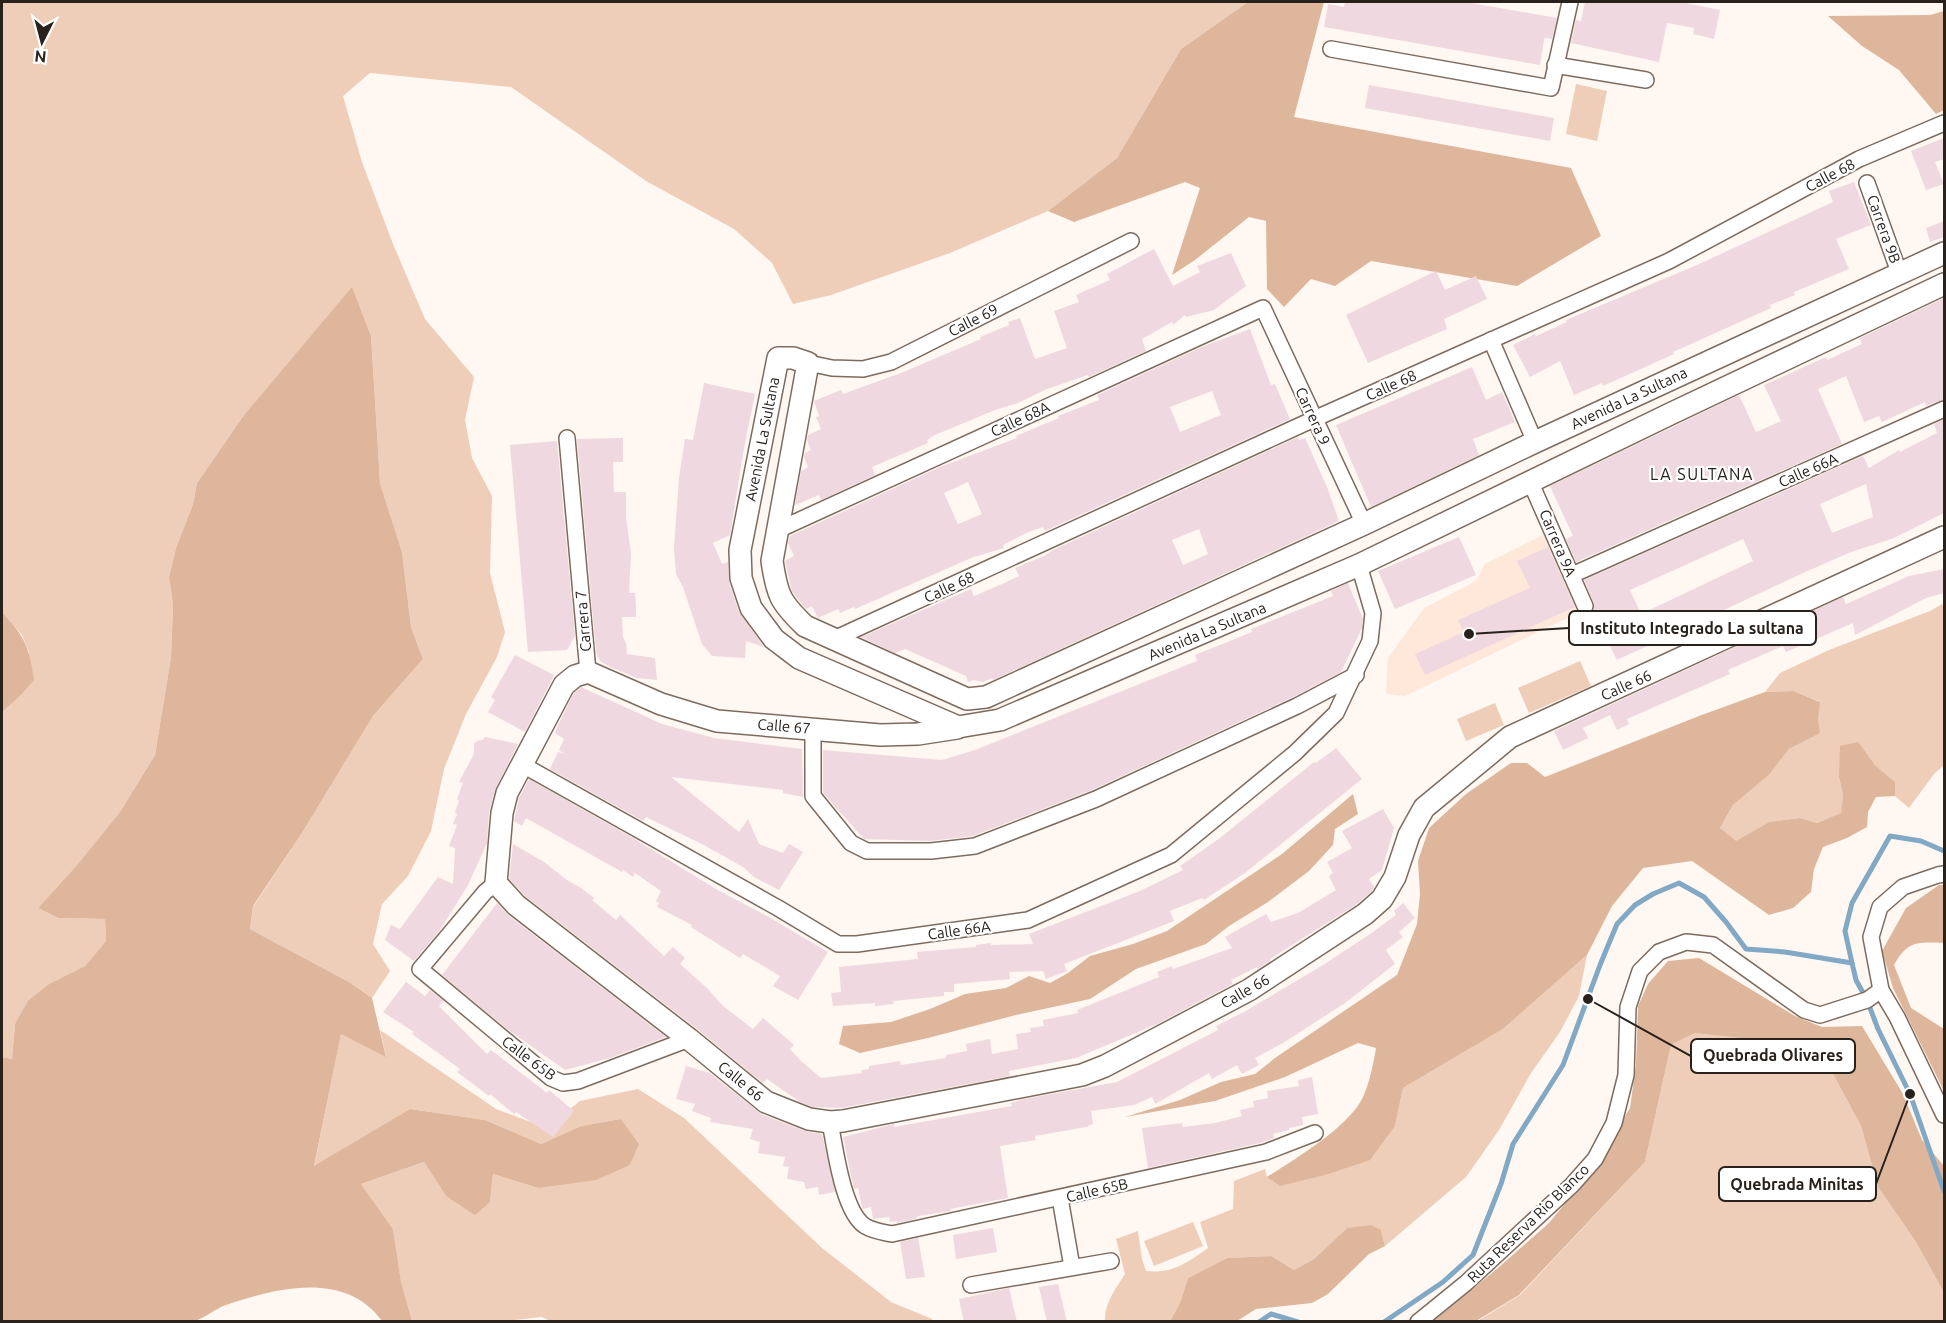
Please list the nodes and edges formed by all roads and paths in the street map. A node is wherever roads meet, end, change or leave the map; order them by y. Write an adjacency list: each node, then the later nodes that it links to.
1 (1570, 2): 3 (street)
2 (1331, 49): 3 (street)
3 (1555, 65): 4 (street)
4 (1646, 80)
5 (1944, 123): 12 (street, Calle 68)
6 (1867, 183): 9 (street, Carrera 9B)
7 (1131, 241): 13 (street, Calle 69)
8 (1944, 253): 9 (street, Avenida La Sultana)
9 (1900, 275): 17 (street, Avenida La Sultana)
10 (1944, 284): 18 (street, Avenida La Sultana)
11 (1263, 308): 15 (street, Carrera 9); 20 (street, Calle 68A)
12 (1491, 340): 15 (street, Calle 68); 17 (street)
13 (808, 363): 20 (street, Avenida La Sultana); 29 (street, Avenida La Sultana)
14 (1944, 409): 23 (street, Calle 66A)
15 (1314, 419): 19 (street, Carrera 9); 25 (street, Calle 68)
16 (567, 438): 26 (street, Carrera 7)
17 (1534, 442): 19 (street, Avenida La Sultana)
18 (1530, 481): 22 (street, Avenida La Sultana); 23 (street, Carrera 9A)
19 (1364, 524): 28 (street, Avenida La Sultana)
20 (778, 530): 25 (street, Avenida La Sultana)
21 (1944, 537): 37 (street, Calle 66)
22 (1359, 565): 27 (street, Calle 66A); 29 (street, Avenida La Sultana)
23 (1572, 575): 24 (street, Carrera 9A)
24 (1585, 606)
25 (834, 639): 28 (street, Avenida La Sultana)
26 (588, 672): 30 (street, Calle 67); 31 (street, Carrera 7)
27 (1356, 675): 30 (street); 31 (street, Calle 66A)
28 (967, 699): 29 (street)
29 (958, 728): 30 (street, Calle 67)
30 (813, 729)
31 (521, 764): 33 (street, Carrera 7)
32 (1944, 874): 34 (street)
33 (496, 883): 35 (street, Calle 66); 35 (street, Calle 65B)
34 (1872, 996): 36 (street); 43 (street, Ruta Reserva Rio Blanco)
35 (689, 1039): 37 (street, Calle 66)
36 (1944, 1115)
37 (830, 1122): 39 (street, Calle 65B)
38 (1315, 1133): 39 (street, Calle 65B)
39 (1060, 1198): 41 (street)
40 (1112, 1261): 41 (street)
41 (1072, 1267): 42 (street)
42 (971, 1284)
43 (1418, 1322)

